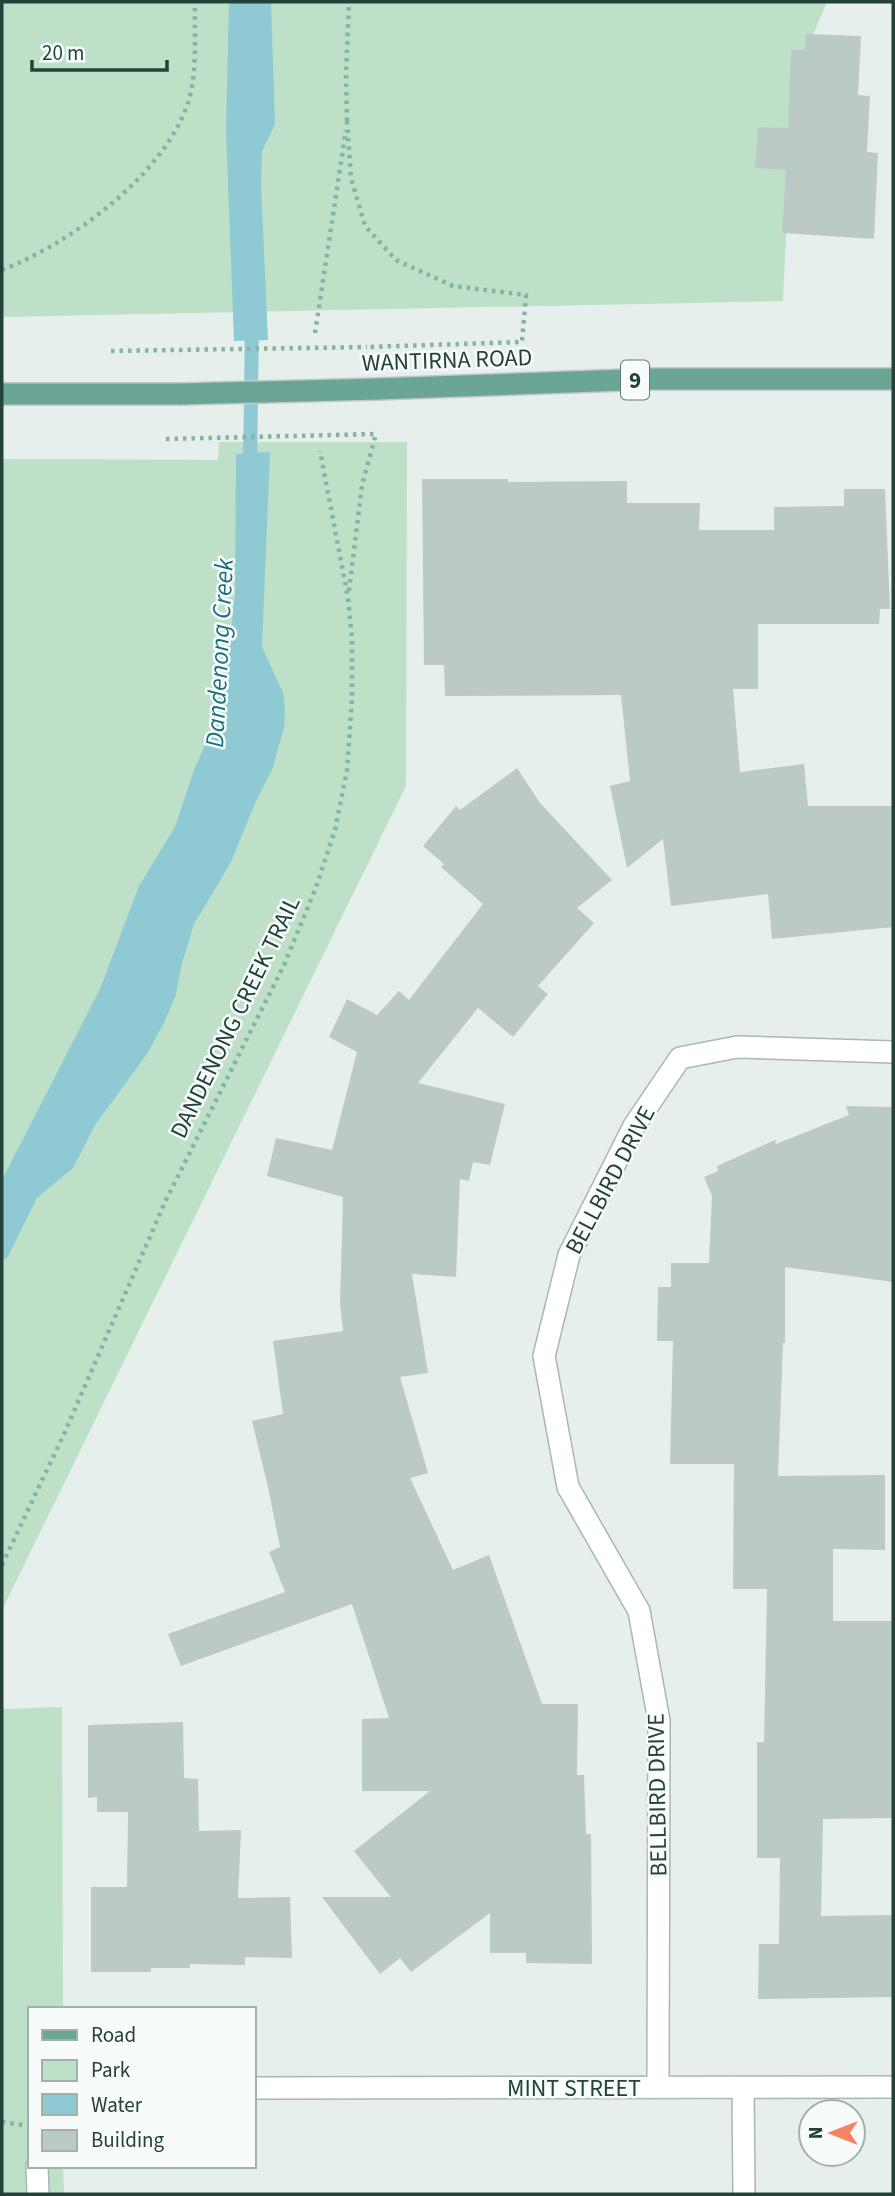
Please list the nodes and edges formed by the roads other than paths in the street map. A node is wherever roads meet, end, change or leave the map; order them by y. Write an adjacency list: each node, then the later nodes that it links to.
1 (893, 379): 2 (main road, WANTIRNA ROAD / 9, bridge)
2 (2, 394)
3 (893, 1052): 4 (street, BELLBIRD DRIVE)
4 (658, 2087): 6 (street, MINT STREET); 7 (street, MINT STREET)
5 (893, 2087): 7 (street, MINT STREET)
6 (256, 2088)
7 (743, 2088): 10 (street)
8 (37, 2168): 9 (street)
9 (38, 2194)
10 (744, 2194)

